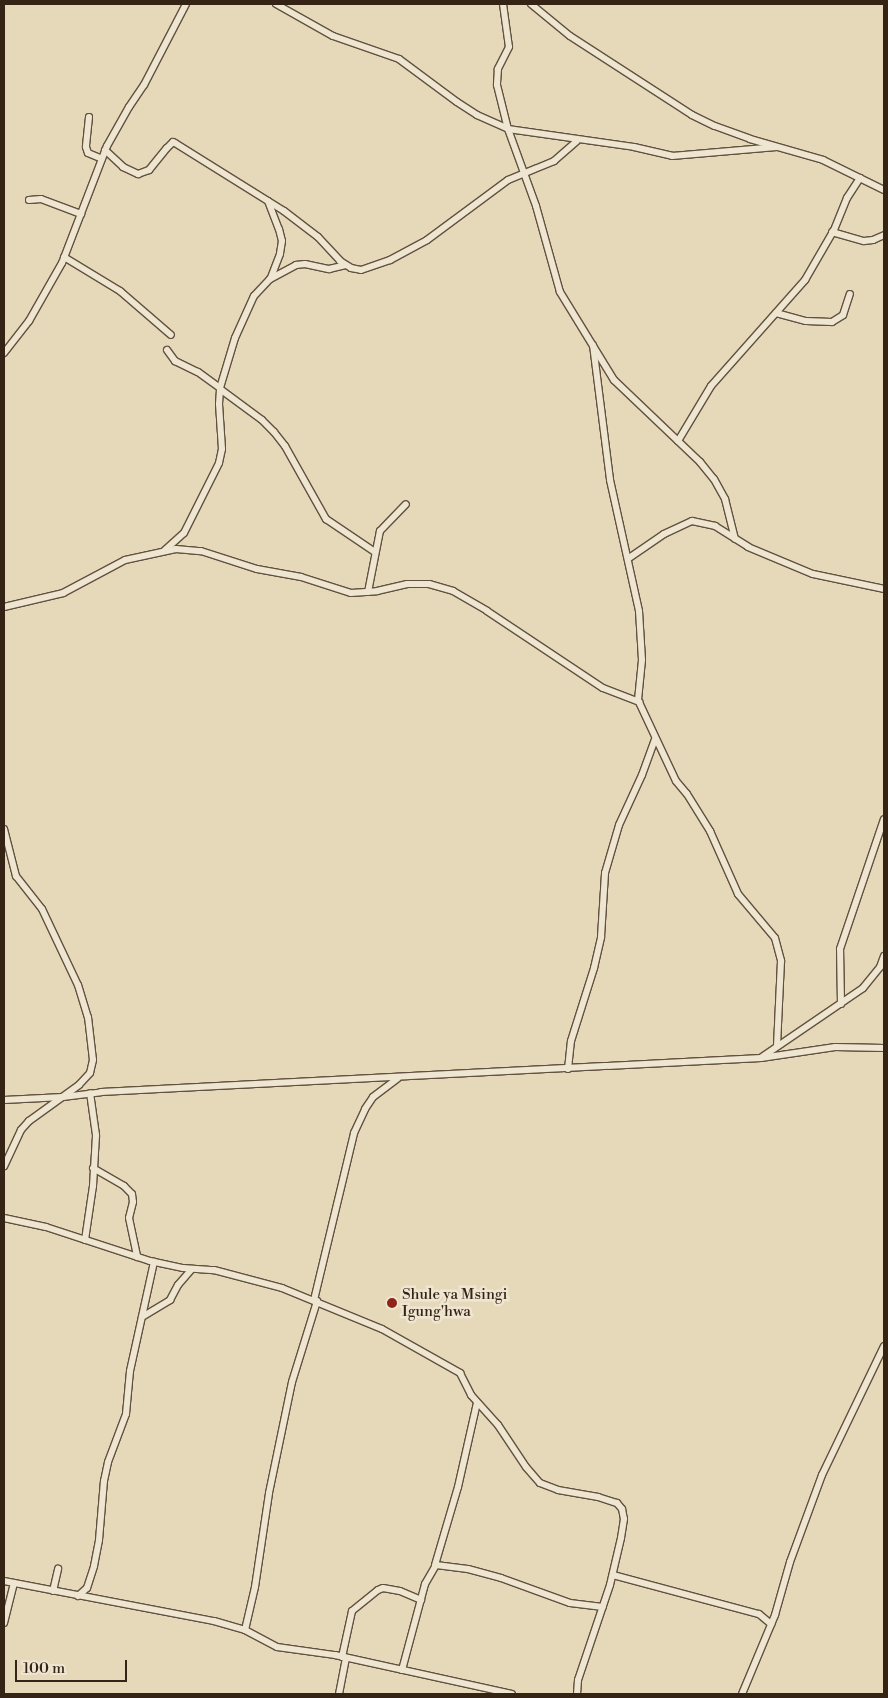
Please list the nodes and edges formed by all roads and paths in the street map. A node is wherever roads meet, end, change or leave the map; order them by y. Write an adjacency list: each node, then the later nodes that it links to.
1 (186, 4): 9 (street)
2 (276, 4): 6 (street)
3 (503, 4): 6 (street)
4 (531, 4): 8 (street)
5 (89, 118): 10 (street)
6 (508, 129): 7 (street); 11 (street)
7 (577, 140): 8 (street); 11 (street)
8 (777, 147): 12 (street)
9 (105, 150): 10 (street); 15 (street)
10 (102, 159): 16 (street)
11 (523, 173): 20 (street); 25 (street)
12 (860, 178): 13 (street); 17 (street)
13 (884, 190)
14 (29, 200): 16 (street)
15 (268, 201): 20 (street); 21 (street)
16 (81, 214): 19 (street)
17 (832, 232): 18 (street); 23 (street)
18 (884, 235)
19 (64, 257): 24 (street); 27 (street)
20 (346, 265): 21 (street)
21 (271, 278): 28 (street)
22 (850, 294): 23 (street)
23 (776, 313): 29 (street)
24 (171, 335)
25 (593, 345): 29 (street); 34 (street)
26 (167, 350): 28 (street)
27 (4, 354)
28 (220, 388): 32 (street); 33 (street)
29 (678, 441): 31 (street)
30 (406, 504): 33 (street)
31 (734, 539): 34 (street); 35 (street)
32 (164, 551): 36 (street); 37 (street)
33 (375, 552): 36 (street)
34 (628, 558): 38 (street)
35 (884, 589)
36 (368, 592): 38 (street)
37 (4, 607)
38 (639, 702): 39 (street)
39 (655, 739): 44 (street); 47 (street)
40 (884, 820): 43 (street)
41 (4, 829): 50 (street)
42 (884, 956): 43 (street)
43 (841, 1004): 44 (street)
44 (777, 1046): 46 (street)
45 (884, 1048): 46 (street)
46 (761, 1058): 47 (street)
47 (568, 1069): 48 (street)
48 (398, 1077): 49 (street); 59 (street)
49 (90, 1093): 50 (street); 53 (street)
50 (63, 1097): 51 (street); 52 (street)
51 (4, 1100)
52 (4, 1166)
53 (94, 1168): 55 (street); 56 (street)
54 (4, 1218): 55 (street)
55 (85, 1240): 56 (street)
56 (137, 1257): 57 (street)
57 (154, 1262): 58 (street); 60 (street)
58 (192, 1269): 59 (street); 60 (street)
59 (315, 1300): 62 (street); 74 (street)
60 (142, 1317): 69 (street)
61 (884, 1346): 73 (street)
62 (477, 1403): 63 (street); 65 (street)
63 (435, 1566): 70 (street); 71 (street)
64 (58, 1569): 68 (street)
65 (613, 1575): 71 (street); 73 (street)
66 (4, 1581): 67 (street)
67 (14, 1583): 68 (street); 72 (street)
68 (53, 1591): 69 (street)
69 (78, 1596): 74 (street)
70 (421, 1600): 75 (street); 76 (street)
71 (603, 1607): 79 (street)
72 (4, 1624)
73 (771, 1624): 80 (street)
74 (245, 1630): 75 (street)
75 (344, 1657): 76 (street); 77 (street)
76 (402, 1670): 78 (street)
77 (338, 1694)
78 (512, 1694)
79 (577, 1694)
80 (742, 1694)

